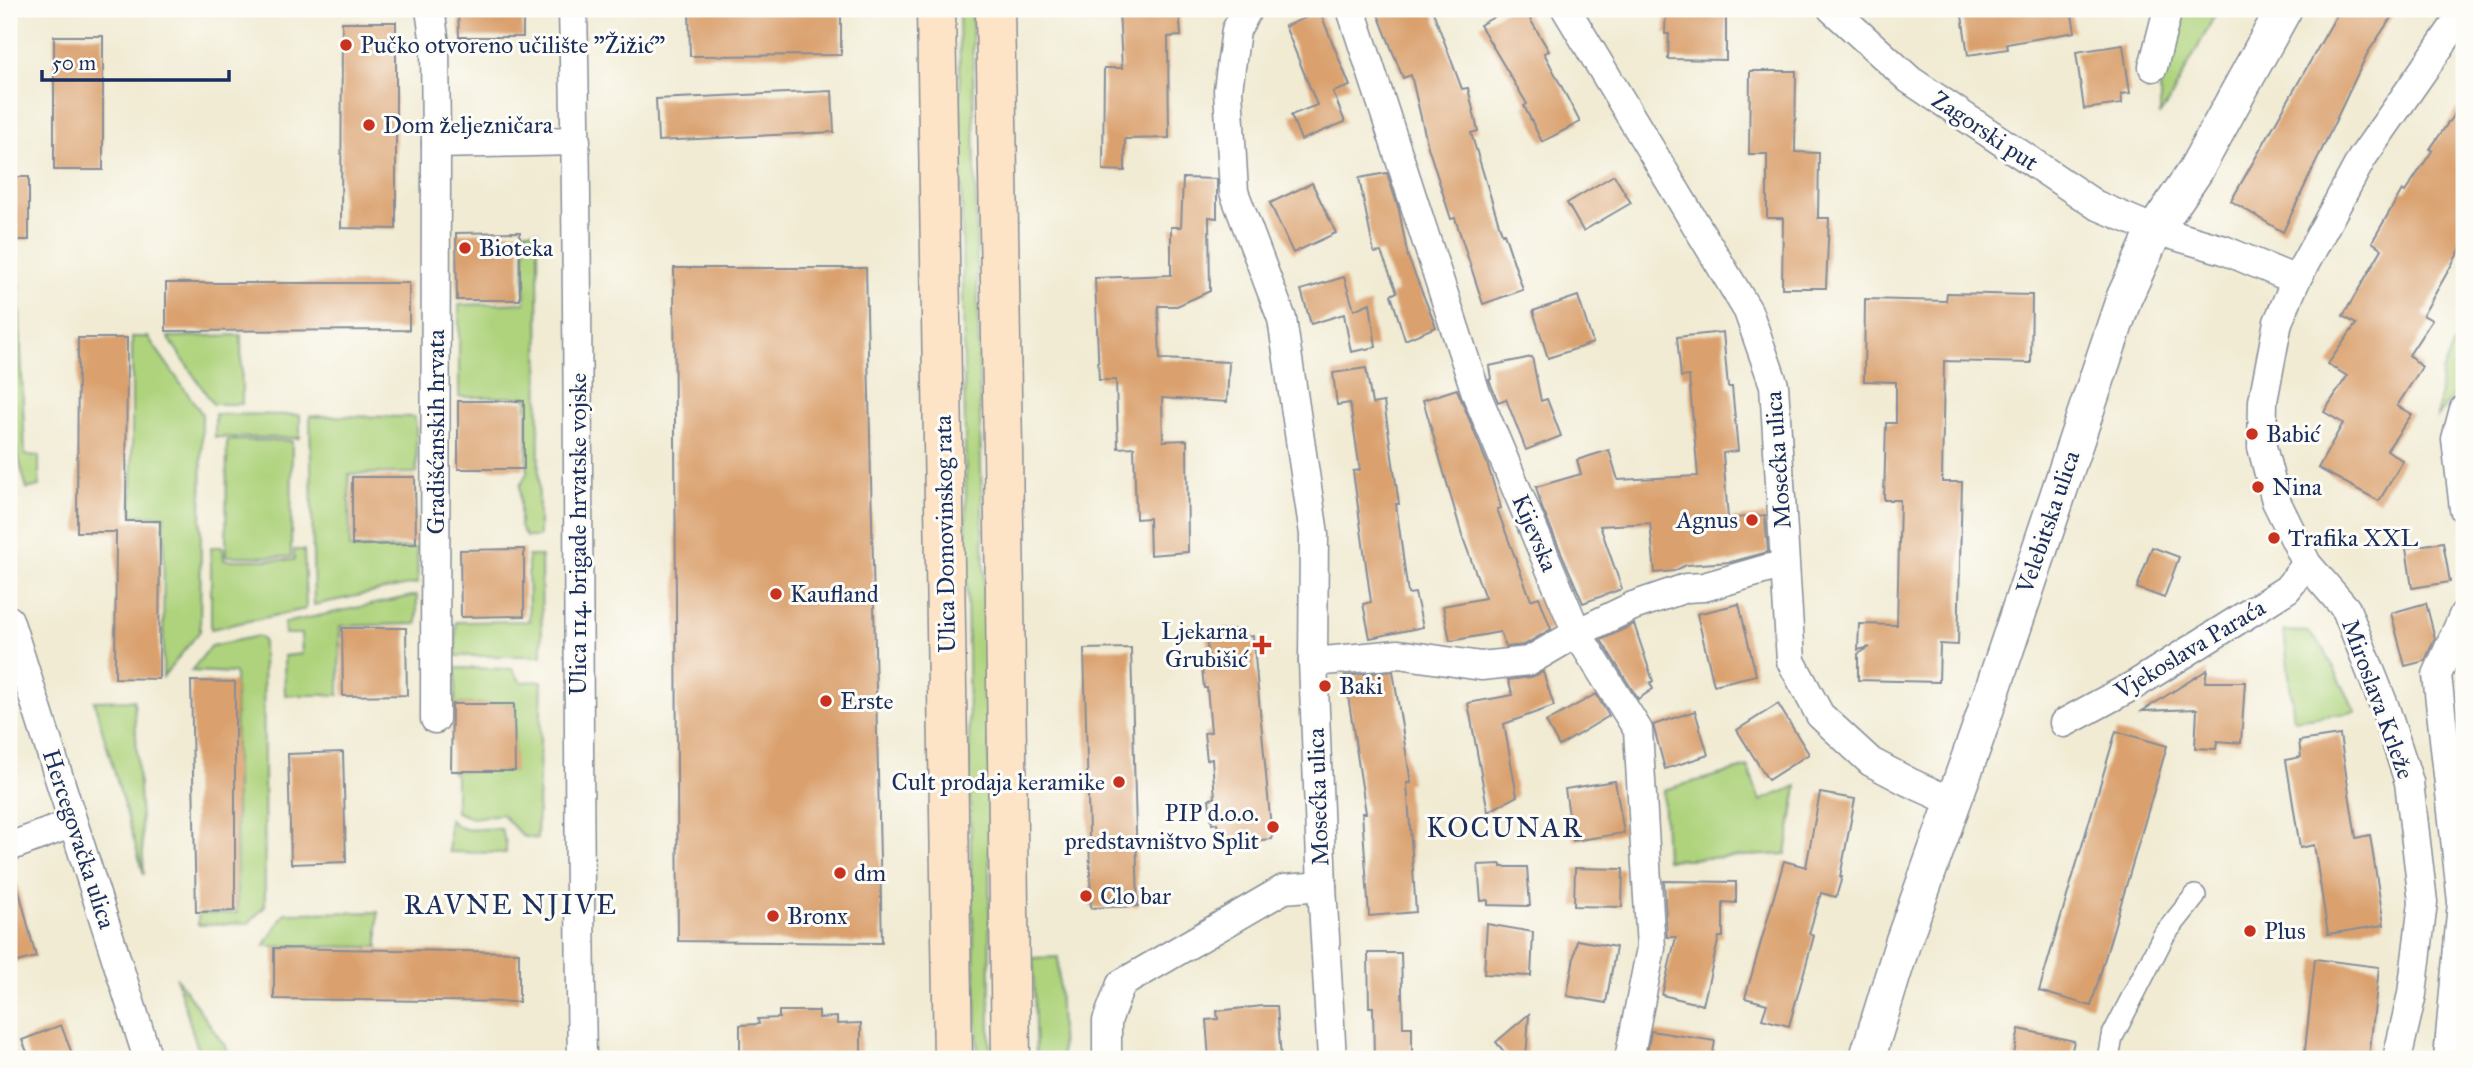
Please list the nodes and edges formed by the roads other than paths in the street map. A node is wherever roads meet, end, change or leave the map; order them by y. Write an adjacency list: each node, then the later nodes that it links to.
1 (430, 9): 14 (street, Gradišćanskih hrvata)
2 (573, 9): 13 (street, Ulica 114. brigade hrvatske vojske)
3 (936, 9): 35 (main road, Ulica Domovinskog rata)
4 (995, 9): 36 (main road)
5 (1248, 9): 24 (street, Mosećka ulica)
6 (1351, 9): 23 (street, Kijevska)
7 (1566, 9): 27 (street, Mosećka ulica)
8 (1832, 9): 15 (street, Zagorski put)
9 (2168, 9): 12 (street)
10 (2284, 9): 15 (street, Velebitska ulica)
11 (2464, 12): 16 (street, Miroslava Krleže)
12 (2153, 67)
13 (576, 141): 14 (street); 34 (street, Ulica 114. brigade hrvatske vojske)
14 (436, 144): 25 (street, Gradišćanskih hrvata)
15 (2155, 230): 16 (street); 27 (street, Velebitska ulica)
16 (2295, 280): 19 (street, Miroslava Krleže)
17 (2464, 409): 18 (street)
18 (2464, 509)
19 (2306, 564): 26 (street, Vjekoslava Paraća); 42 (street, Miroslava Krleže)
20 (1770, 568): 23 (street)
21 (2464, 614): 32 (street)
22 (9, 620): 28 (street, Hercegovačka ulica)
23 (1577, 633): 24 (street); 39 (street, Kijevska)
24 (1313, 662): 30 (street, Mosećka ulica)
25 (435, 719)
26 (2064, 723)
27 (1953, 802): 40 (street, Velebitska ulica)
28 (74, 823): 29 (street); 33 (street, Hercegovačka ulica)
29 (9, 847)
30 (1322, 886): 37 (street, Mosećka ulica); 38 (street, Mosećka ulica)
31 (2195, 896): 41 (street)
32 (2449, 1051)
33 (148, 1059)
34 (582, 1059)
35 (953, 1059)
36 (1011, 1059)
37 (1107, 1059)
38 (1332, 1059)
39 (1629, 1059)
40 (1867, 1059)
41 (2108, 1059)
42 (2397, 1059)

